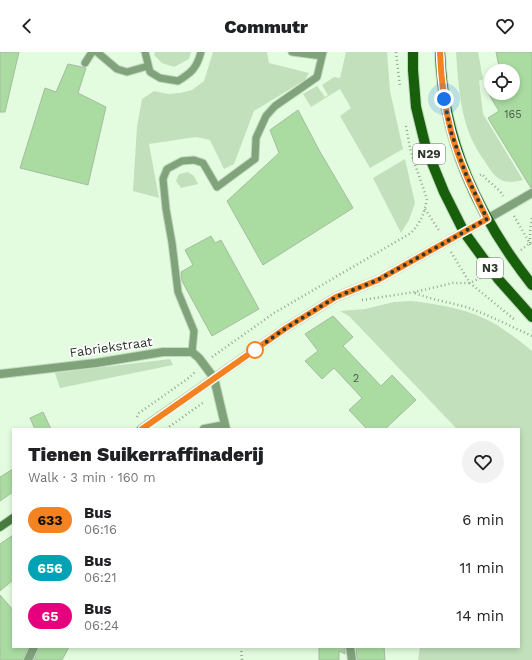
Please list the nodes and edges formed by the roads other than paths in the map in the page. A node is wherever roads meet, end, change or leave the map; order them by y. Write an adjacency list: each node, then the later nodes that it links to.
1 (92, 52): 9 (lane)
2 (97, 52): 10 (lane)
3 (145, 52): 10 (lane)
4 (201, 52): 10 (lane)
5 (292, 52): 8 (lane)
6 (413, 52): 13 (main road, N29)
7 (440, 52): 12 (main road, N29)
8 (322, 54): 16 (lane)
9 (85, 63)
10 (148, 66)
11 (532, 193): 12 (street)
12 (487, 219): 13 (main road); 14 (main road, N3)
13 (464, 232): 15 (main road, N3); 18 (main road)
14 (532, 285)
15 (532, 317)
16 (192, 352): 17 (street, Fabriekstraat); 18 (street)
17 (0, 374)
18 (214, 378): 19 (street); 20 (main road)
19 (225, 427): 21 (street)
20 (143, 428)
21 (214, 428)
22 (12, 519): 23 (main road)
23 (0, 527)
24 (34, 648): 26 (street)
25 (350, 648): 27 (street)
26 (28, 660)
27 (352, 660)

